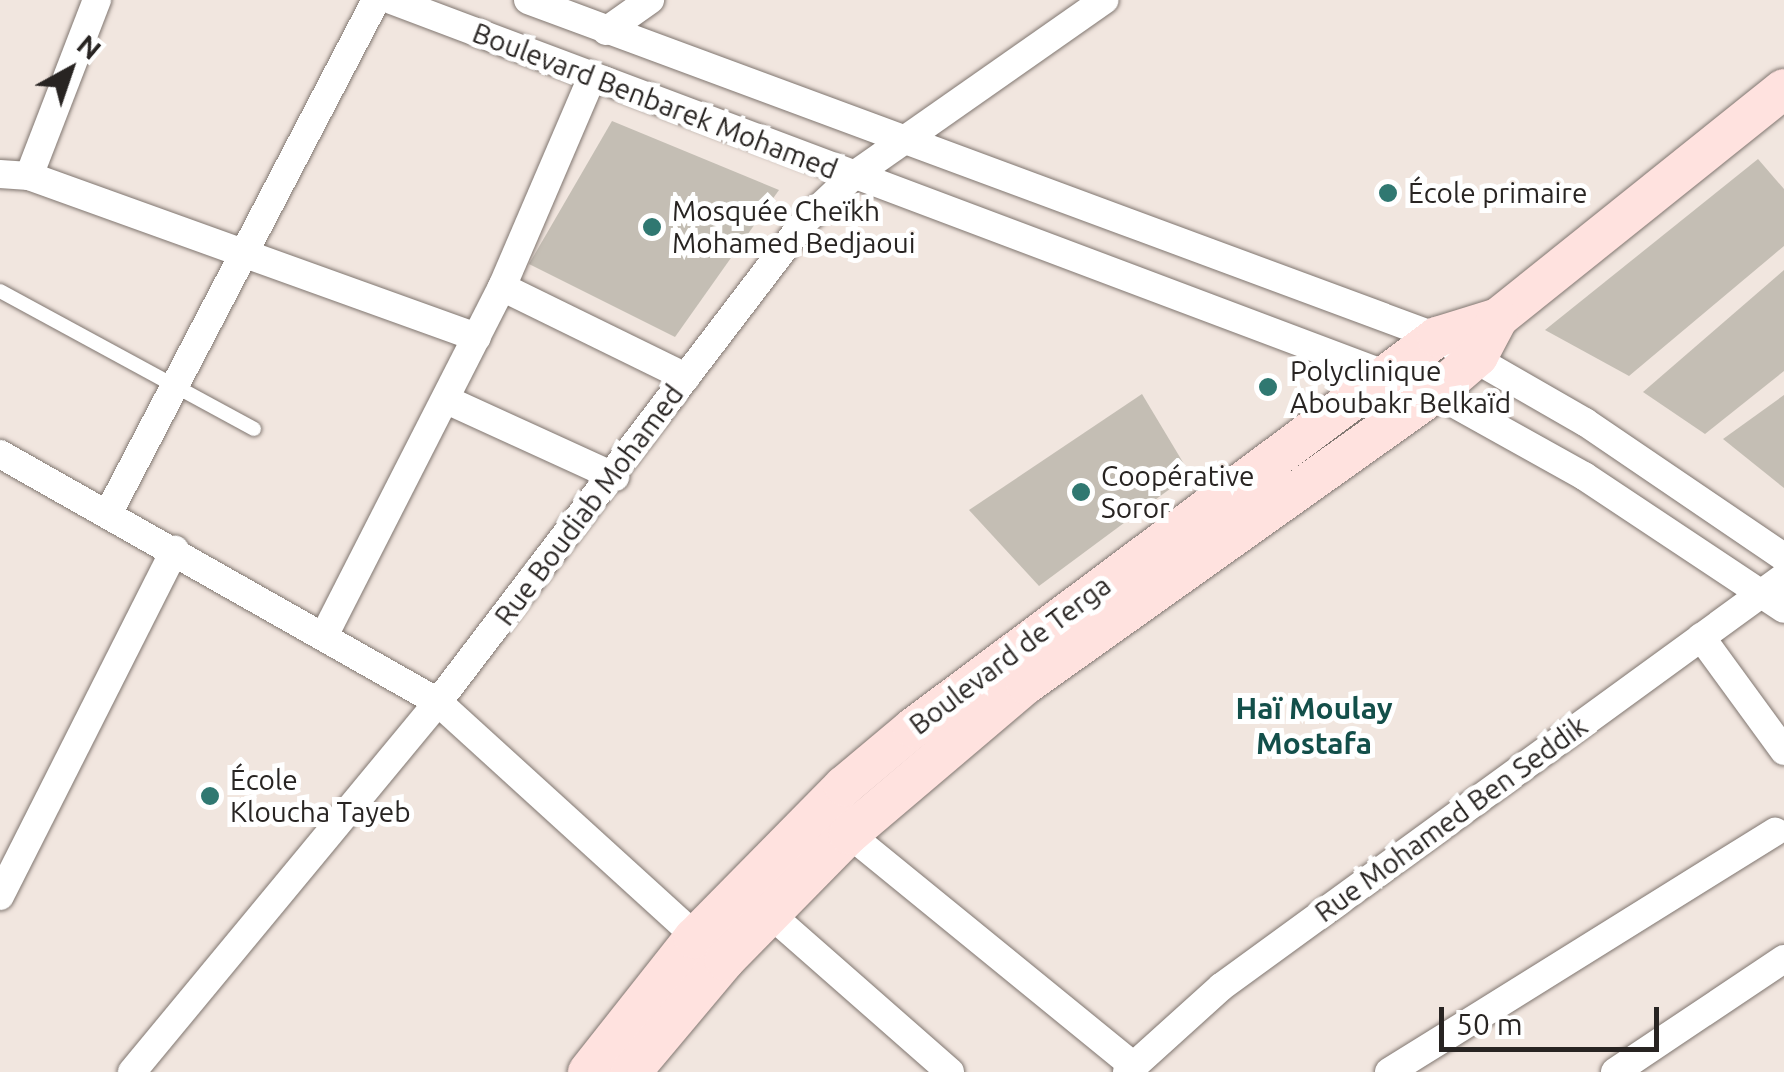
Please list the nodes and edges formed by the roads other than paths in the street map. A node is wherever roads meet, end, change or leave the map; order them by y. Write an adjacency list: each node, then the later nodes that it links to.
1 (97, 0): 12 (street)
2 (376, 0): 14 (street)
3 (390, 0): 8 (street, Boulevard Benbarek Mohamed)
4 (528, 0): 7 (street, Boulevard Benbarek Mohamed)
5 (650, 0): 7 (street)
6 (1104, 0): 10 (street, Rue Boudiab Mohamed)
7 (606, 31): 10 (street, Boulevard Benbarek Mohamed)
8 (591, 79): 13 (street, Boulevard Benbarek Mohamed); 15 (street)
9 (1784, 89): 17 (main road, Boulevard de Terga)
10 (901, 143): 13 (street, Rue Boudiab Mohamed); 19 (street, Boulevard Benbarek Mohamed)
11 (0, 174): 12 (street)
12 (29, 176): 14 (street)
13 (853, 176): 21 (street, Rue Boudiab Mohamed); 22 (street, Boulevard Benbarek Mohamed)
14 (243, 255): 18 (street); 23 (street)
15 (502, 287): 18 (street); 21 (street)
16 (0, 291): 23 (lane)
17 (1498, 318): 19 (main road, Boulevard de Terga); 20 (main road, Boulevard de Terga)
18 (477, 336): 25 (street)
19 (1437, 337): 20 (street, Boulevard Benbarek Mohamed); 22 (main road, Boulevard de Terga)
20 (1478, 356): 24 (main road, Boulevard de Terga); 31 (street, Boulevard Benbarek Mohamed)
21 (686, 377): 28 (street, Rue Boudiab Mohamed)
22 (1389, 377): 24 (street, Boulevard Benbarek Mohamed); 42 (main road, Boulevard de Terga)
23 (176, 386): 26 (lane); 29 (street)
24 (1435, 394): 33 (street, Boulevard Benbarek Mohamed); 38 (main road, Boulevard de Terga)
25 (447, 400): 28 (street); 34 (street)
26 (254, 429)
27 (0, 454): 29 (street)
28 (615, 477): 36 (street, Rue Boudiab Mohamed)
29 (109, 512): 30 (street)
30 (175, 550): 34 (street); 40 (street)
31 (1784, 557)
32 (1784, 577): 33 (street, Rue Mohamed Ben Seddik)
33 (1772, 601): 35 (street, Rue Mohamed Ben Seddik)
34 (324, 636): 36 (street)
35 (1701, 636): 37 (street); 45 (street, Rue Mohamed Ben Seddik)
36 (438, 702): 42 (street); 46 (street, Rue Boudiab Mohamed)
37 (1784, 751)
38 (849, 834): 41 (main road, Boulevard de Terga); 45 (street)
39 (1781, 836): 49 (street)
40 (0, 896)
41 (770, 913): 42 (main road, Boulevard de Terga); 44 (street)
42 (709, 949): 47 (main road, Boulevard de Terga); 48 (main road, Boulevard de Terga)
43 (1784, 959): 50 (street)
44 (940, 1069)
45 (1130, 1069)
46 (132, 1072)
47 (588, 1072)
48 (630, 1072)
49 (1389, 1072)
50 (1615, 1072)

